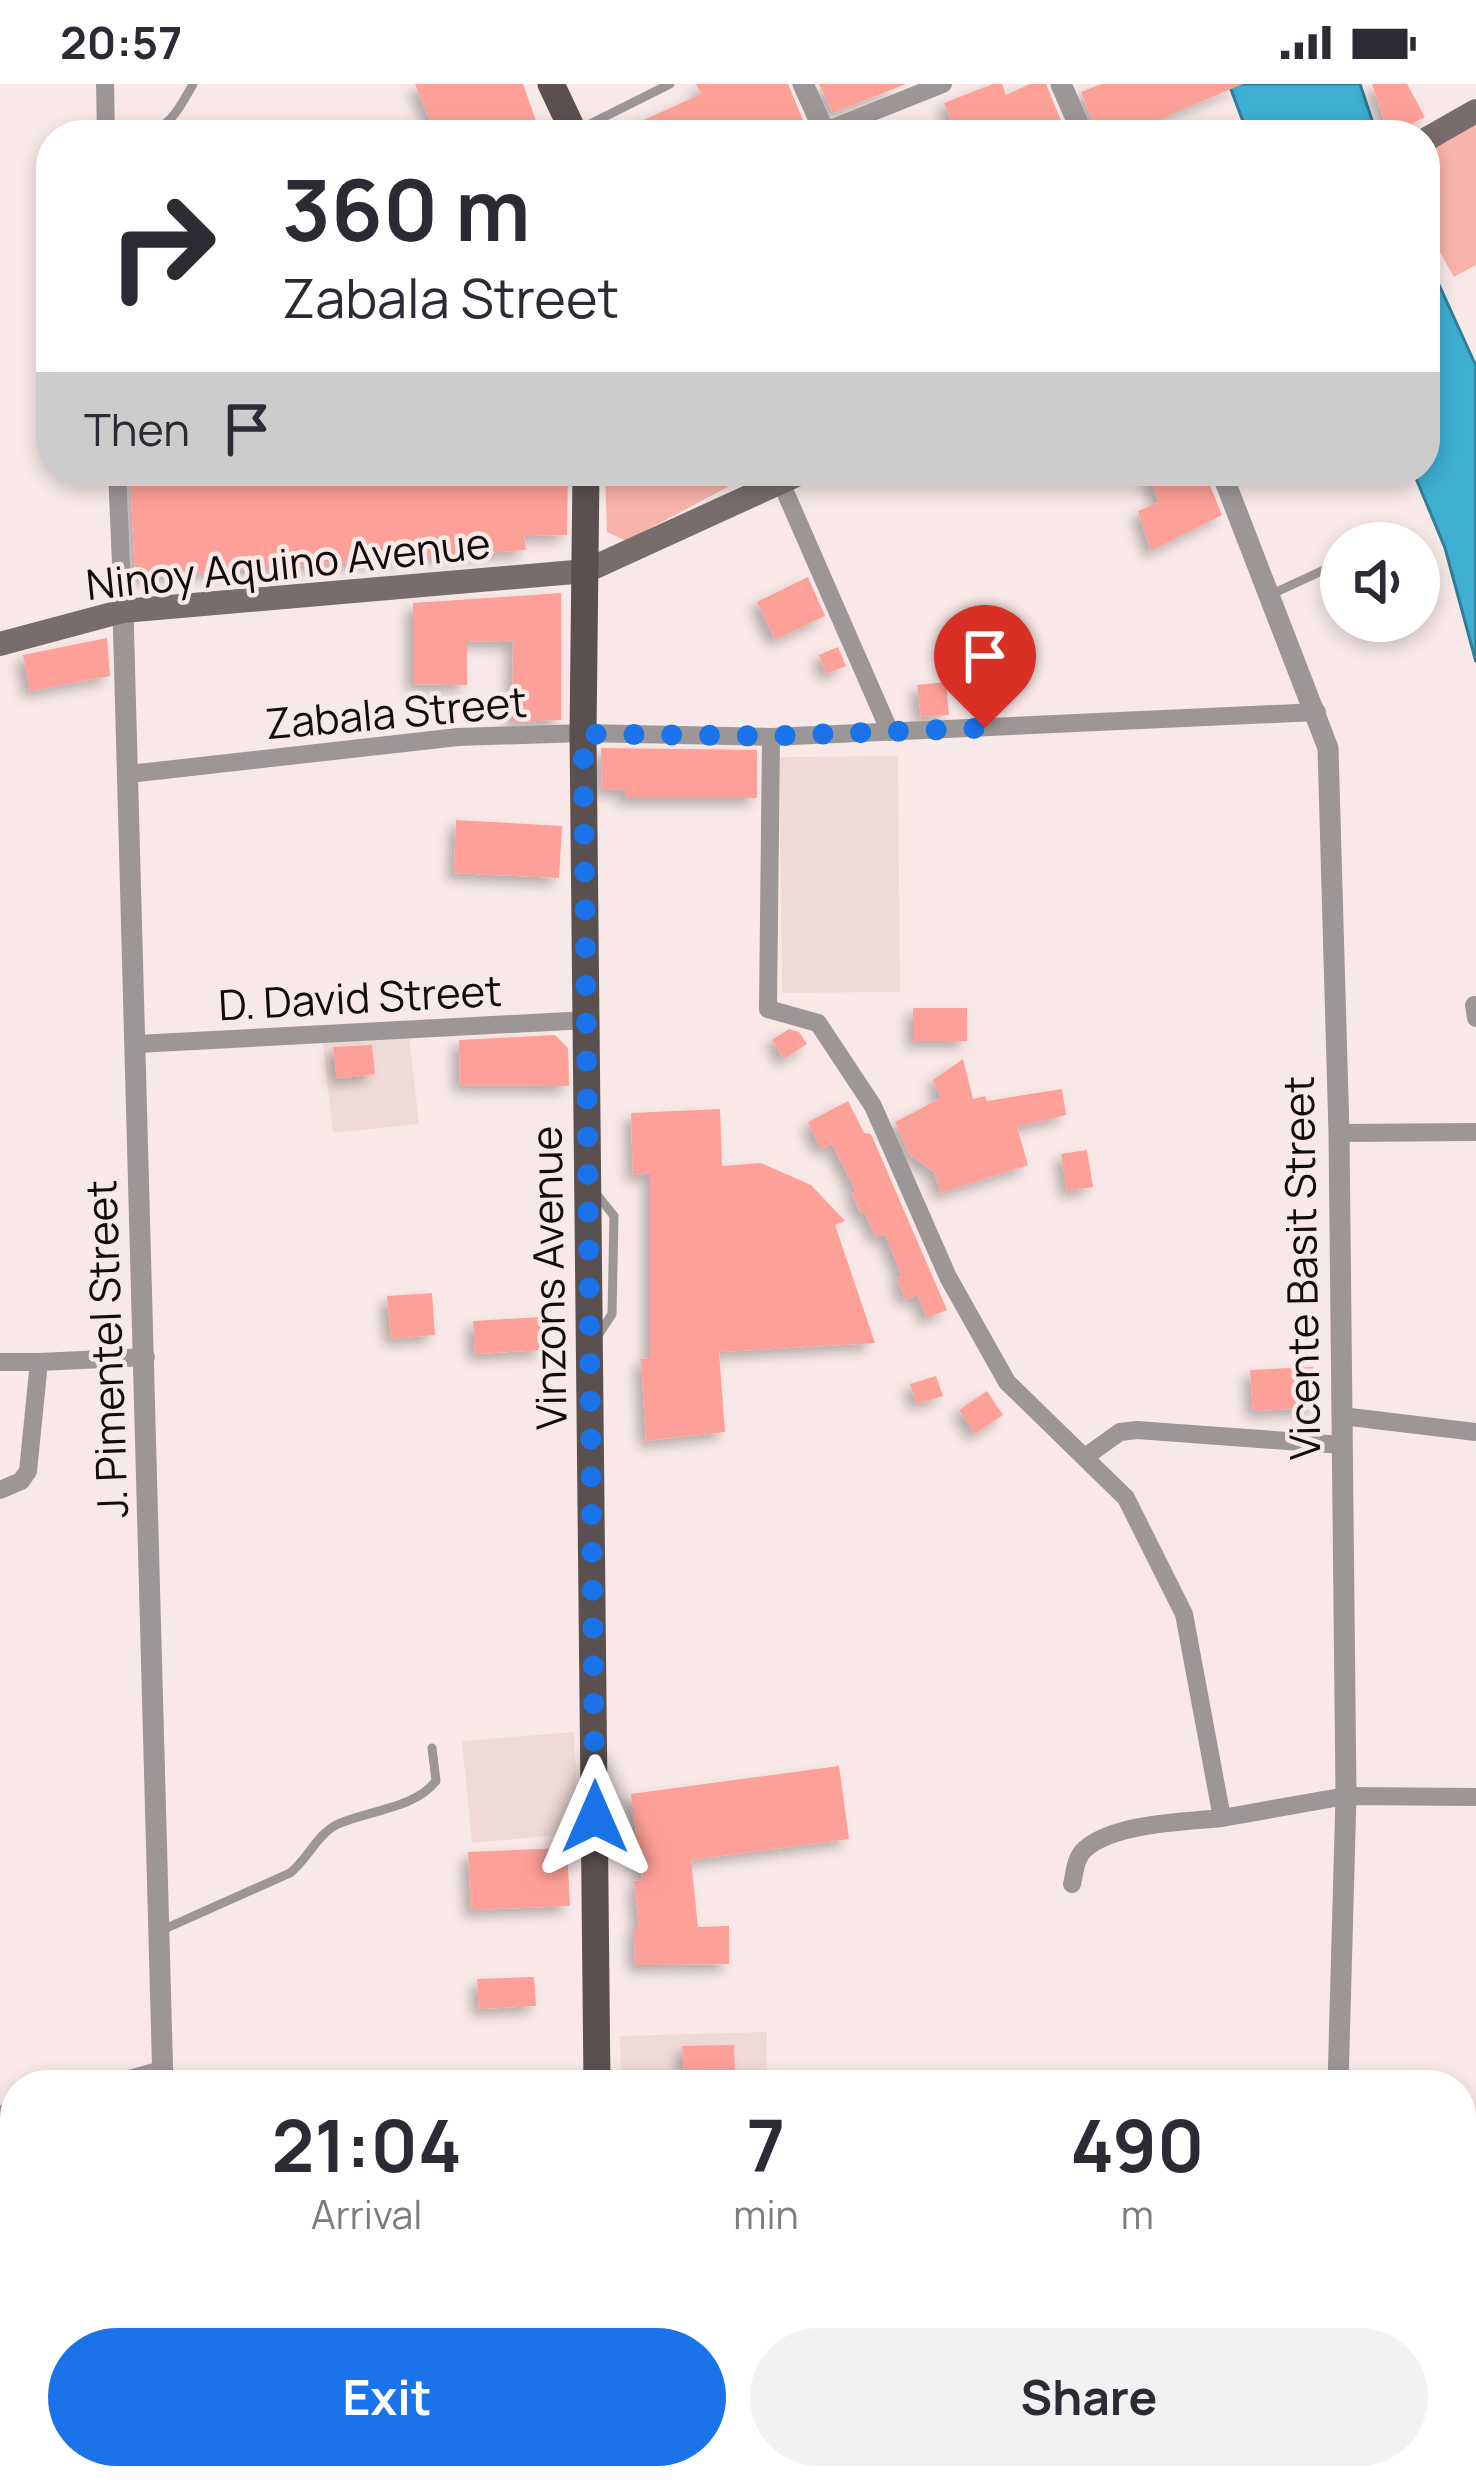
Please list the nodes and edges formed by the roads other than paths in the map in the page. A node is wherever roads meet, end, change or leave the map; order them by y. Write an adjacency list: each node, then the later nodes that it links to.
1 (105, 84): 9 (street)
2 (193, 84): 10 (lane)
3 (551, 84): 11 (main road)
4 (670, 84): 12 (lane)
5 (803, 84): 13 (street)
6 (944, 84): 14 (street)
7 (1061, 84): 15 (street)
8 (1476, 111): 16 (main road)
9 (106, 120)
10 (170, 120)
11 (568, 120)
12 (601, 120)
13 (816, 120)
14 (855, 120)
15 (1077, 120)
16 (1440, 131)
17 (118, 486): 25 (street)
18 (586, 486): 22 (main road, Vinzons Avenue)
19 (765, 486): 22 (main road, Ninoy Aquino Avenue)
20 (792, 486): 28 (street)
21 (1227, 486): 24 (street, Vicente Basit Street)
22 (586, 571): 25 (main road, Ninoy Aquino Avenue); 29 (main road, Vinzons Avenue)
23 (1320, 572): 24 (lane)
24 (1272, 594): 27 (street, Vicente Basit Street)
25 (123, 611): 26 (main road, Ninoy Aquino Avenue); 31 (street, J. Pimentel Street)
26 (0, 644)
27 (1317, 712): 28 (street, Zabala Street); 34 (street, Vicente Basit Street)
28 (890, 732): 30 (street, Zabala Street)
29 (583, 734): 30 (street, Zabala Street); 31 (street, Zabala Street); 32 (main road, Vinzons Avenue)
30 (771, 736): 42 (street)
31 (129, 774): 33 (street, J. Pimentel Street)
32 (586, 1020): 33 (street, D. David Street); 51 (main road, Vinzons Avenue)
33 (137, 1044): 36 (street, J. Pimentel Street)
34 (1339, 1132): 35 (street); 39 (street, Vicente Basit Street)
35 (1476, 1132)
36 (146, 1357): 38 (street); 49 (street, J. Pimentel Street)
37 (0, 1362): 38 (street)
38 (39, 1362): 43 (street)
39 (1342, 1416): 40 (street); 41 (street, Vicente Basit Street)
40 (1476, 1432)
41 (1342, 1445): 42 (street); 45 (street, Vicente Basit Street)
42 (1085, 1457): 47 (street)
43 (0, 1490)
44 (432, 1748): 49 (lane)
45 (1346, 1796): 46 (street); 47 (street); 52 (street, Vicente Basit Street)
46 (1476, 1797)
47 (1222, 1818): 48 (street)
48 (1072, 1884)
49 (159, 1932): 50 (street, J. Pimentel Street)
50 (163, 2070)
51 (597, 2070)
52 (1338, 2070)

